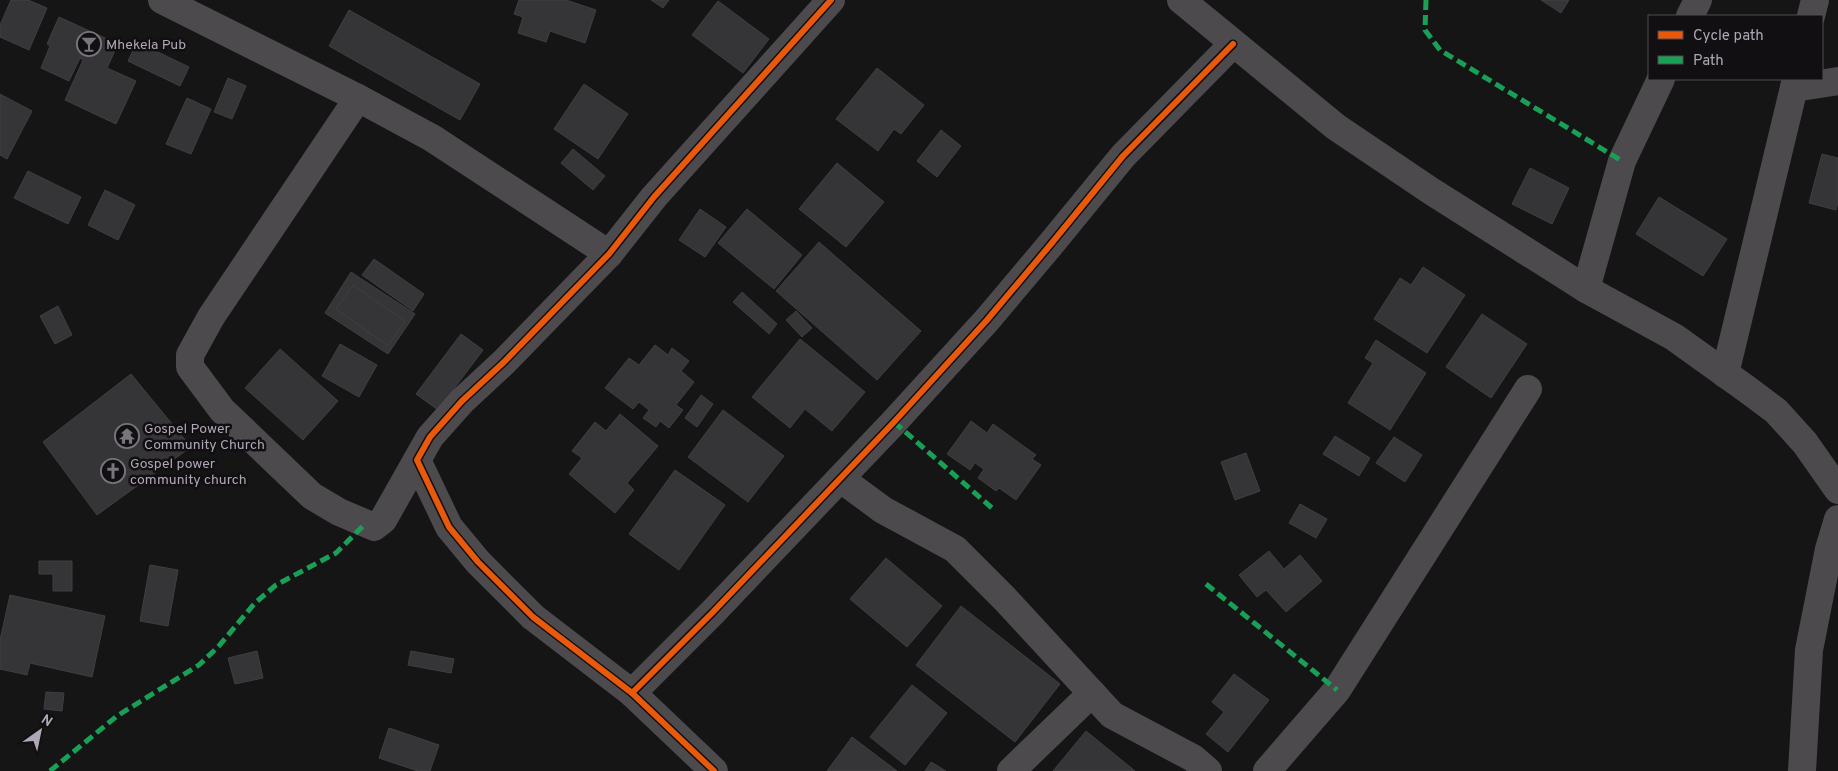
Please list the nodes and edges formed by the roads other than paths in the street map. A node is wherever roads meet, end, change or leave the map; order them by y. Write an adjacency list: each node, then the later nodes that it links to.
1 (162, 0): 12 (street)
2 (831, 0): 13 (street)
3 (1181, 0): 8 (street)
4 (1698, 0): 6 (street)
5 (1815, 0): 7 (street)
6 (1690, 15)
7 (1811, 15)
8 (1233, 44): 14 (street); 18 (street)
9 (1661, 80): 14 (street)
10 (1838, 81): 11 (street)
11 (1795, 84): 15 (street)
12 (358, 98): 13 (street); 17 (street)
13 (609, 254): 17 (street)
14 (1586, 289): 15 (street)
15 (1725, 374): 19 (street)
16 (1528, 388): 26 (street)
17 (417, 460): 21 (street)
18 (841, 479): 21 (street); 22 (street)
19 (1838, 490)
20 (1838, 519): 27 (street)
21 (632, 693): 23 (street)
22 (1092, 693): 24 (street); 25 (street)
23 (714, 771)
24 (1011, 771)
25 (1208, 771)
26 (1267, 771)
27 (1802, 771)

